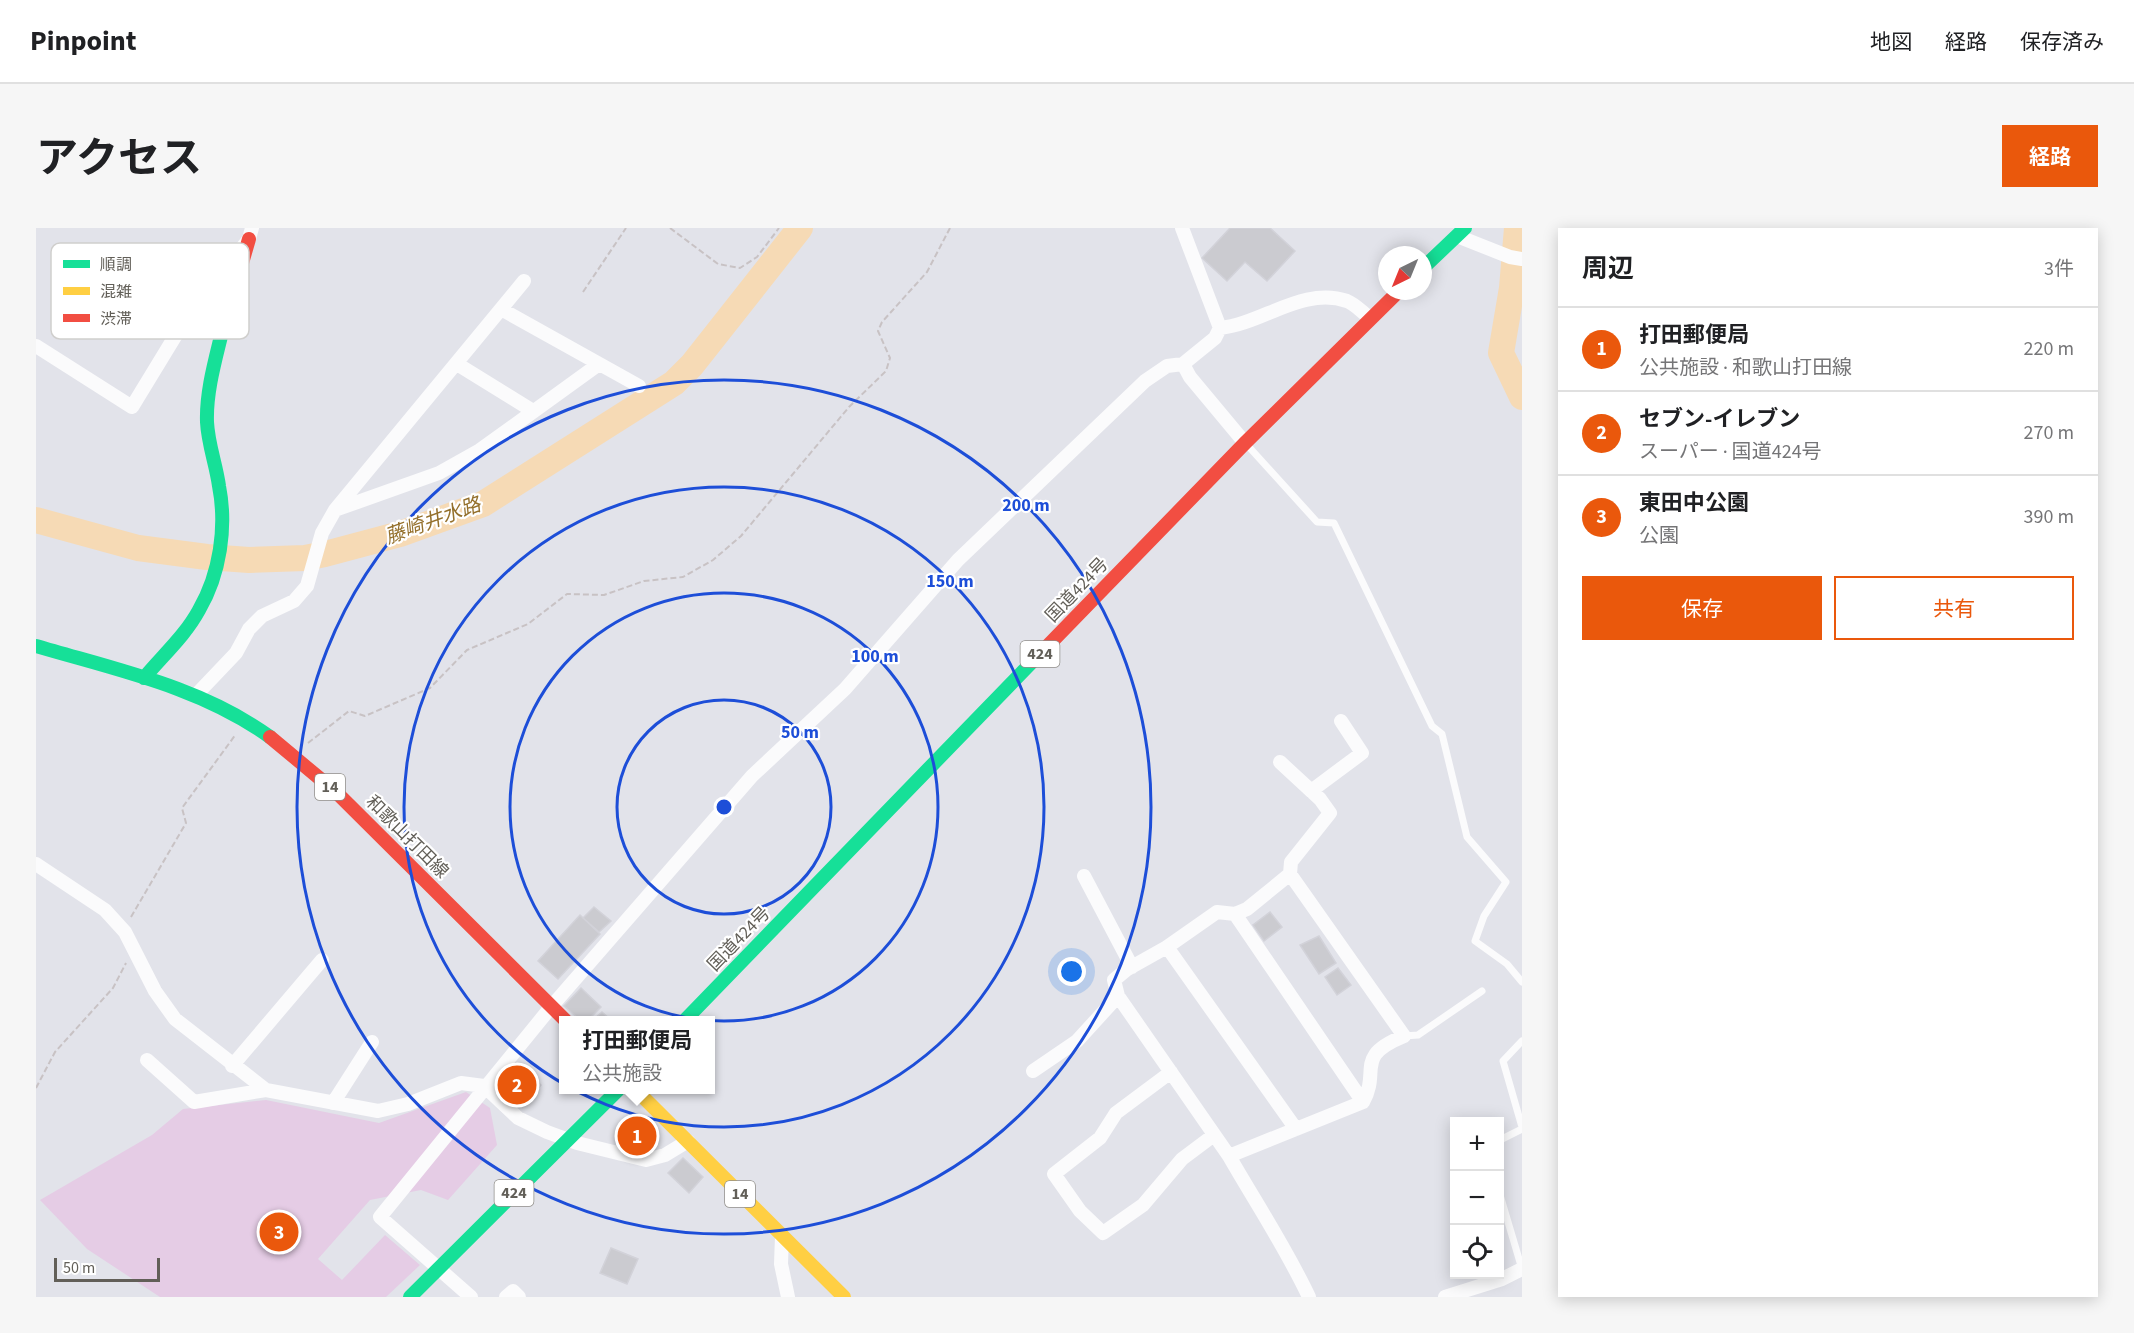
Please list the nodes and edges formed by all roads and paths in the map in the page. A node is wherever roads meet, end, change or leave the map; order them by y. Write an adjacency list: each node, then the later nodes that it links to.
1 (626, 228): 10 (path)
2 (670, 228): 3 (path)
3 (779, 228)
4 (950, 228): 30 (path)
5 (1182, 228): 14 (street)
6 (1461, 232): 7 (main road); 8 (street)
7 (1432, 259)
8 (1517, 259)
9 (524, 280): 12 (street)
10 (583, 292)
11 (1389, 300): 13 (main road, 国道424号 / 424)
12 (501, 309): 18 (street); 19 (street)
13 (1370, 318): 14 (street); 23 (main road, 国道424号 / 424)
14 (1220, 328): 20 (street)
15 (173, 339): 17 (street)
16 (223, 339): 26 (main road)
17 (36, 346)
18 (457, 364): 22 (street); 24 (street)
19 (599, 364): 21 (street); 22 (street)
20 (1183, 364): 23 (street); 44 (street)
21 (639, 386)
22 (533, 411): 24 (street)
23 (1245, 442): 41 (lane); 46 (main road, 国道424号 / 424)
24 (335, 510): 27 (street)
25 (36, 646): 26 (main road, 和歌山打田線 / 14)
26 (144, 678): 27 (main road, 和歌山打田線 / 14)
27 (197, 694): 28 (main road, 和歌山打田線 / 14)
28 (246, 719): 30 (main road, 和歌山打田線 / 14); 37 (path)
29 (1341, 721): 32 (street)
30 (294, 754): 44 (main road, 和歌山打田線 / 14)
31 (1280, 762): 32 (street)
32 (1311, 791): 34 (street)
33 (36, 864): 37 (street)
34 (1290, 874): 36 (street); 47 (street)
35 (1084, 876): 40 (street)
36 (1235, 914): 38 (street); 59 (street)
37 (126, 932): 51 (street); 55 (path)
38 (1167, 947): 40 (street); 62 (street)
39 (322, 960): 51 (street)
40 (1132, 967): 43 (street)
41 (1522, 982)
42 (1482, 991): 47 (lane)
43 (1118, 996): 52 (street); 53 (street)
44 (551, 1007): 45 (main road, 和歌山打田線 / 14); 54 (street)
45 (561, 1016)
46 (689, 1016)
47 (1404, 1036): 59 (street)
48 (1522, 1041): 61 (lane)
49 (372, 1042): 60 (street)
50 (147, 1060): 56 (street)
51 (232, 1066): 56 (street)
52 (1033, 1071)
53 (1171, 1072): 63 (street); 63 (street)
54 (484, 1086): 60 (street); 65 (street); 70 (street)
55 (36, 1088)
56 (266, 1090): 60 (street)
57 (613, 1094): 65 (main road, 424)
58 (641, 1094): 66 (main road, 14)
59 (1363, 1102): 62 (street)
60 (333, 1103)
61 (1522, 1128): 64 (lane)
62 (1296, 1129): 67 (street)
63 (1214, 1135): 67 (street)
64 (1504, 1138)
65 (568, 1139): 66 (street); 70 (main road, 424)
66 (688, 1141): 69 (main road, 14)
67 (1229, 1156): 78 (street)
68 (1504, 1208): 71 (lane)
69 (782, 1236): 76 (street); 77 (main road, 14)
70 (440, 1267): 72 (main road, 424); 73 (street)
71 (1522, 1269): 79 (street)
72 (410, 1297)
73 (471, 1297)
74 (506, 1297): 75 (street)
75 (519, 1297)
76 (788, 1297)
77 (844, 1297)
78 (1309, 1297)
79 (1445, 1297)

